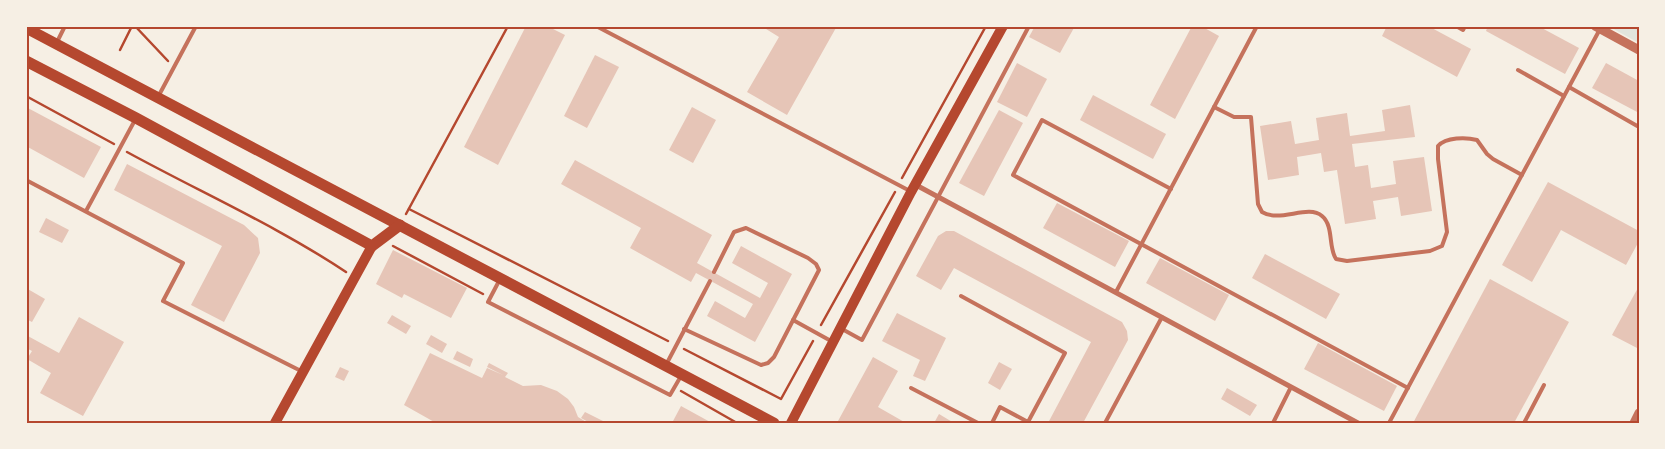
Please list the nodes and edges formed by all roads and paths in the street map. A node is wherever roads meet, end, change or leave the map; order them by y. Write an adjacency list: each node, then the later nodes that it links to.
1 (65, 26): 14 (lane)
2 (134, 26): 15 (path); 18 (path)
3 (196, 26): 18 (lane)
4 (508, 26): 34 (path)
5 (596, 26): 30 (lane)
6 (986, 26): 30 (path)
7 (1002, 26): 31 (main road)
8 (1029, 26): 33 (lane)
9 (1257, 26): 24 (lane)
10 (1456, 26): 11 (lane)
11 (1465, 26)
12 (26, 28): 14 (main road)
13 (1597, 28): 16 (street); 20 (lane)
14 (56, 43): 23 (main road)
15 (120, 50)
16 (1639, 50)
17 (26, 61): 25 (main road)
18 (174, 67): 23 (lane)
19 (1518, 70): 22 (lane)
20 (1569, 87): 22 (lane); 26 (lane)
21 (26, 96): 27 (path)
22 (1564, 96): 28 (lane)
23 (158, 97): 36 (main road)
24 (1214, 107): 28 (lane); 32 (lane)
25 (136, 118): 27 (lane); 38 (main road)
26 (1639, 127)
27 (120, 148): 35 (lane); 40 (path)
28 (1522, 175): 58 (lane)
29 (26, 180): 35 (lane)
30 (898, 185): 31 (lane); 49 (path)
31 (914, 188): 33 (street); 47 (main road)
32 (1171, 189): 37 (lane); 37 (lane)
33 (938, 197): 43 (street); 47 (lane)
34 (409, 209): 36 (path); 51 (path)
35 (86, 211): 53 (lane)
36 (400, 225): 38 (main road); 41 (main road)
37 (1142, 244): 43 (lane); 58 (lane)
38 (372, 246): 40 (main road)
39 (714, 272): 46 (lane)
40 (355, 276): 53 (main road)
41 (500, 279): 52 (main road); 54 (lane)
42 (710, 280): 48 (lane)
43 (1116, 292): 45 (street)
44 (961, 296): 64 (lane)
45 (1162, 317): 56 (street); 65 (lane)
46 (793, 320): 48 (lane); 49 (lane)
47 (841, 328): 50 (main road)
48 (684, 329): 51 (lane)
49 (817, 333): 50 (lane); 51 (path)
50 (834, 342): 62 (main road)
51 (676, 345): 52 (lane)
52 (666, 366): 54 (main road)
53 (303, 372): 60 (main road)
54 (682, 374): 61 (main road)
55 (1544, 385): 69 (lane)
56 (1291, 387): 66 (lane); 67 (street)
57 (911, 388): 63 (lane)
58 (1408, 388): 68 (lane)
59 (1639, 413): 70 (street)
60 (275, 423)
61 (774, 423)
62 (791, 423)
63 (978, 423)
64 (992, 423)
65 (1105, 423)
66 (1273, 423)
67 (1358, 423)
68 (1389, 423)
69 (1524, 423)
70 (1634, 423)

